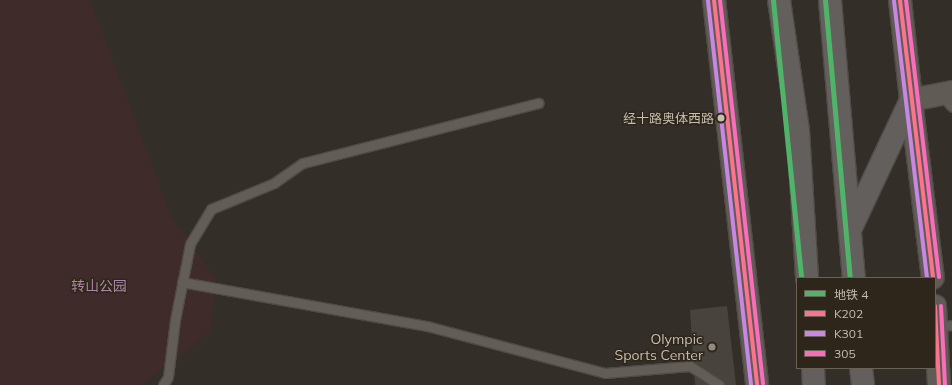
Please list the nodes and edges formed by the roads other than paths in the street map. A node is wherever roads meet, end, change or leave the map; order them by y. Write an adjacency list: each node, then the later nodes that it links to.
1 (714, 0): 19 (main road)
2 (779, 0): 9 (highway)
3 (830, 0): 8 (highway)
4 (900, 0): 6 (main road)
5 (948, 98): 6 (main road)
6 (911, 100): 8 (highway); 11 (main road)
7 (538, 104): 12 (lane)
8 (850, 231): 10 (highway)
9 (807, 277)
10 (854, 277)
11 (933, 277)
12 (182, 282): 17 (lane); 18 (lane)
13 (936, 308): 14 (main road)
14 (944, 326): 22 (main road)
15 (813, 369): 20 (highway)
16 (861, 369): 21 (highway)
17 (163, 385)
18 (719, 385)
19 (756, 385)
20 (814, 385)
21 (863, 385)
22 (939, 385)

